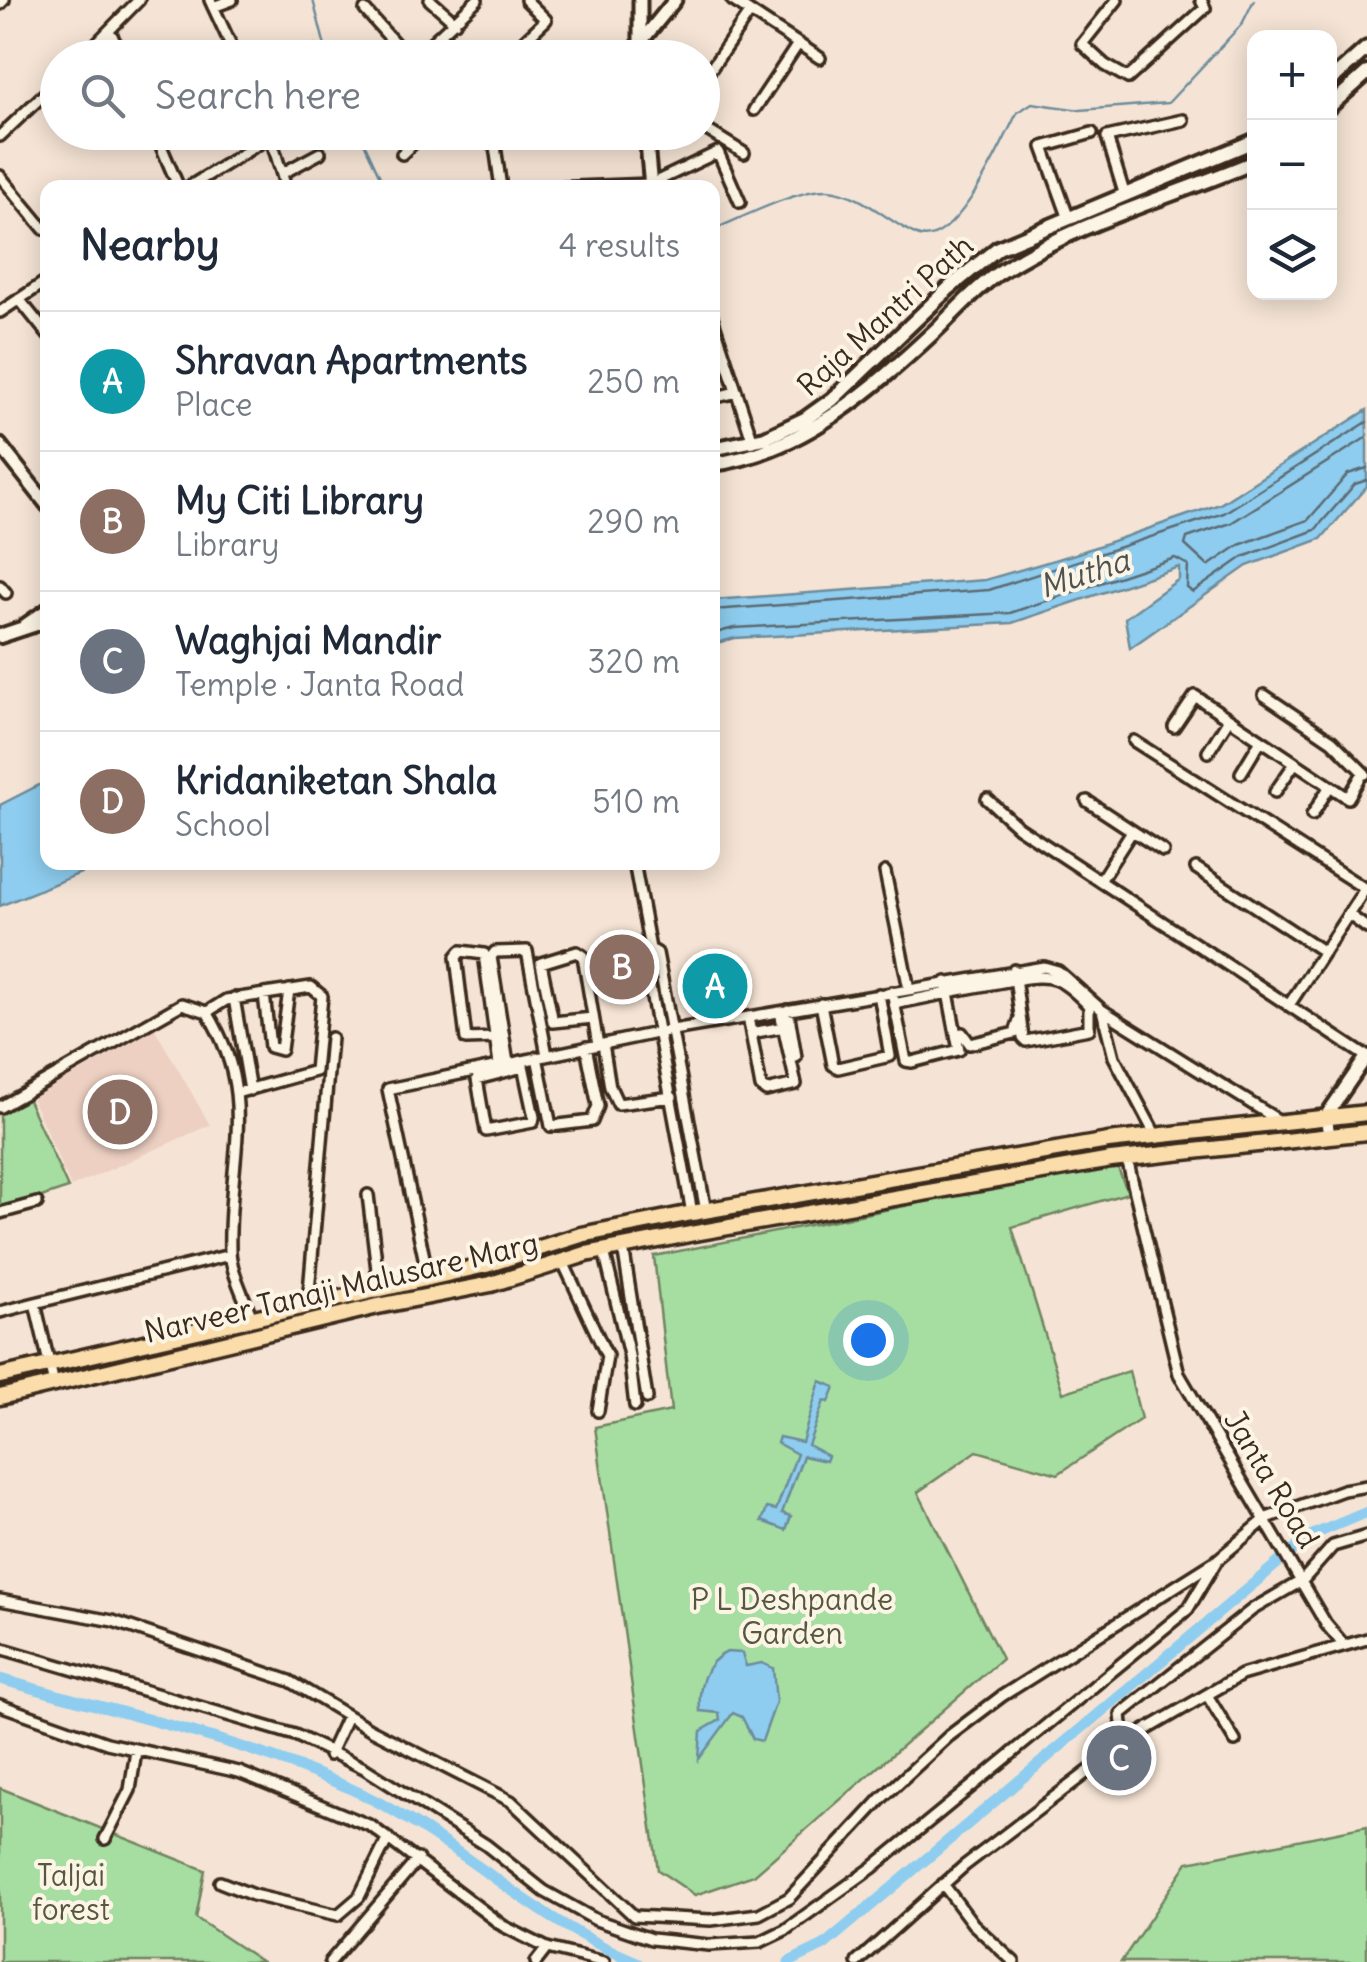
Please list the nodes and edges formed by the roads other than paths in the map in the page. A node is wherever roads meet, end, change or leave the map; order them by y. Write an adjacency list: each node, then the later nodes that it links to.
1 (139, 0): 15 (street)
2 (232, 0): 11 (street)
3 (430, 0): 14 (street)
4 (477, 0): 14 (street)
5 (526, 0): 21 (street)
6 (640, 0): 22 (street)
7 (675, 0): 23 (street)
8 (732, 0): 13 (street)
9 (1117, 0): 10 (street)
10 (1201, 0)
11 (212, 4): 18 (street)
12 (365, 10): 19 (street)
13 (750, 12): 24 (street); 26 (street)
14 (454, 22): 20 (street)
15 (110, 31): 16 (street); 17 (street)
16 (101, 40)
17 (114, 40)
18 (229, 40)
19 (394, 40)
20 (433, 40)
21 (525, 40)
22 (640, 40)
23 (643, 40)
24 (798, 44): 27 (street); 32 (street)
25 (1367, 48): 29 (main road)
26 (720, 56)
27 (820, 58)
28 (1367, 73): 31 (main road)
29 (1337, 76)
30 (40, 98): 35 (street)
31 (1337, 100)
32 (754, 110)
33 (1183, 120): 61 (street)
34 (1092, 134): 64 (street)
35 (0, 136)
36 (720, 138): 44 (street)
37 (1247, 144): 61 (main road, Raja Mantri Path)
38 (164, 150): 52 (street)
39 (246, 150): 51 (street)
40 (276, 150): 48 (street)
41 (406, 150): 46 (street)
42 (495, 150): 56 (street)
43 (648, 150): 57 (street)
44 (744, 152)
45 (320, 153): 48 (street)
46 (402, 154)
47 (1247, 165): 73 (main road, Raja Mantri Path)
48 (284, 173): 55 (street)
49 (672, 174): 58 (street); 59 (street); 63 (street)
50 (0, 176): 60 (street)
51 (203, 177): 53 (street); 54 (street)
52 (179, 180)
53 (198, 180)
54 (205, 180)
55 (285, 180)
56 (499, 180)
57 (650, 180)
58 (662, 180)
59 (674, 180)
60 (11, 189): 62 (street); 65 (street)
61 (1125, 196): 64 (main road, Raja Mantri Path)
62 (0, 198)
63 (740, 202)
64 (1069, 219): 73 (main road, Raja Mantri Path)
65 (40, 224)
66 (40, 285): 67 (street)
67 (20, 298): 68 (street); 69 (street)
68 (0, 312)
69 (40, 324)
70 (720, 354): 71 (street)
71 (737, 392): 72 (street); 74 (street)
72 (720, 396)
73 (808, 425): 74 (main road, Raja Mantri Path); 77 (main road, Raja Mantri Path)
74 (752, 442): 76 (main road, Raja Mantri Path)
75 (0, 444): 78 (street)
76 (720, 448)
77 (720, 462)
78 (40, 496)
79 (40, 615): 81 (main road)
80 (40, 622): 81 (main road)
81 (24, 626): 82 (main road)
82 (0, 636)
83 (1264, 694): 91 (street)
84 (1229, 718): 85 (street); 86 (street); 88 (street)
85 (1174, 727)
86 (1262, 740): 89 (street); 90 (street)
87 (1134, 741): 103 (street)
88 (1208, 752)
89 (1295, 763): 92 (street); 93 (street)
90 (1241, 773)
91 (1365, 774): 92 (street)
92 (1330, 786): 96 (street)
93 (1275, 792)
94 (987, 799): 102 (street)
95 (1087, 802): 97 (street)
96 (1312, 815)
97 (1132, 831): 98 (street); 102 (street)
98 (1162, 851)
99 (1196, 868): 107 (street)
100 (635, 870): 106 (street)
101 (885, 872): 110 (street)
102 (1100, 881): 118 (street)
103 (1366, 890): 104 (street)
104 (1348, 914): 105 (street); 107 (street)
105 (1367, 928)
106 (650, 949): 125 (street); 126 (street)
107 (1324, 952): 118 (street)
108 (1014, 975): 108 (street); 109 (street); 109 (street); 119 (street)
109 (950, 987): 110 (street); 116 (street); 116 (street)
110 (909, 989): 112 (street)
111 (289, 990): 113 (street); 113 (street); 138 (street)
112 (892, 992): 114 (street); 116 (street)
113 (264, 994): 115 (street)
114 (878, 994): 117 (street); 117 (street)
115 (234, 998): 121 (street); 138 (street)
116 (894, 1004)
117 (819, 1005): 120 (street); 136 (street)
118 (1289, 1006): 133 (street)
119 (1102, 1010): 143 (street); 146 (street)
120 (784, 1011): 122 (street); 124 (street); 137 (street)
121 (207, 1012): 138 (street); 140 (street)
122 (748, 1017): 125 (street); 127 (street)
123 (593, 1018): 123 (street); 130 (street)
124 (784, 1027): 127 (street); 127 (street)
125 (674, 1030): 126 (street); 150 (street)
126 (661, 1032): 130 (street); 139 (street)
127 (751, 1032)
128 (331, 1038): 160 (street)
129 (495, 1038): 129 (street); 134 (street)
130 (601, 1045): 131 (street); 139 (street)
131 (586, 1048): 132 (street); 132 (street)
132 (542, 1056): 134 (street); 135 (street)
133 (1367, 1056): 142 (street)
134 (504, 1064): 135 (street); 157 (street)
135 (523, 1064): 135 (street)
136 (830, 1068)
137 (799, 1074)
138 (245, 1091): 155 (street)
139 (672, 1097): 150 (street)
140 (0, 1107)
141 (1367, 1112): 142 (main road, Narveer Tanaji Malusare Marg)
142 (1326, 1116): 143 (main road, Narveer Tanaji Malusare Marg); 145 (street)
143 (1280, 1122): 146 (main road, Narveer Tanaji Malusare Marg)
144 (1367, 1132): 145 (main road, Narveer Tanaji Malusare Marg)
145 (1328, 1135): 147 (main road, Narveer Tanaji Malusare Marg)
146 (1156, 1136): 150 (main road, Narveer Tanaji Malusare Marg)
147 (1128, 1158): 152 (main road, Narveer Tanaji Malusare Marg); 171 (street, Janta Road)
148 (368, 1195): 158 (street)
149 (37, 1204): 151 (street)
150 (699, 1212): 152 (main road); 157 (main road, Narveer Tanaji Malusare Marg)
151 (0, 1213)
152 (702, 1231): 153 (main road, Narveer Tanaji Malusare Marg)
153 (623, 1247): 154 (main road, Narveer Tanaji Malusare Marg); 167 (street)
154 (604, 1250): 156 (main road, Narveer Tanaji Malusare Marg); 168 (street)
155 (230, 1255): 159 (street); 162 (street)
156 (563, 1262): 165 (main road, Narveer Tanaji Malusare Marg); 169 (street)
157 (428, 1276): 158 (main road, Narveer Tanaji Malusare Marg)
158 (379, 1286): 160 (main road, Narveer Tanaji Malusare Marg)
159 (36, 1303): 161 (street); 163 (street)
160 (308, 1303): 162 (main road, Narveer Tanaji Malusare Marg)
161 (0, 1312)
162 (251, 1316): 163 (main road, Narveer Tanaji Malusare Marg)
163 (49, 1365): 164 (main road, Narveer Tanaji Malusare Marg); 165 (street)
164 (0, 1376)
165 (54, 1384): 166 (main road, Narveer Tanaji Malusare Marg)
166 (0, 1396)
167 (647, 1398)
168 (635, 1406)
169 (598, 1410)
170 (1367, 1486): 171 (street)
171 (1269, 1522): 173 (street); 174 (street, Janta Road)
172 (1367, 1536): 174 (street)
173 (1216, 1561): 181 (street); 185 (street)
174 (1301, 1576): 177 (street); 183 (street, Janta Road)
175 (0, 1600): 181 (street)
176 (1367, 1639): 177 (street)
177 (1343, 1644): 179 (street)
178 (0, 1648): 185 (street)
179 (1208, 1696): 182 (street); 183 (street)
180 (0, 1705): 184 (street)
181 (346, 1716): 185 (street)
182 (1235, 1742)
183 (1124, 1744): 190 (street)
184 (136, 1751): 186 (street); 187 (street)
185 (329, 1755)
186 (388, 1838): 188 (street); 191 (street)
187 (105, 1839)
188 (418, 1860): 192 (street); 193 (street)
189 (220, 1882): 191 (street)
190 (943, 1884): 199 (street); 200 (street)
191 (338, 1915): 192 (street)
192 (360, 1929): 195 (street)
193 (547, 1948): 194 (street); 196 (street)
194 (569, 1953): 197 (street); 198 (street)
195 (330, 1962)
196 (536, 1962)
197 (560, 1962)
198 (604, 1962)
199 (857, 1962)
200 (1014, 1962)

